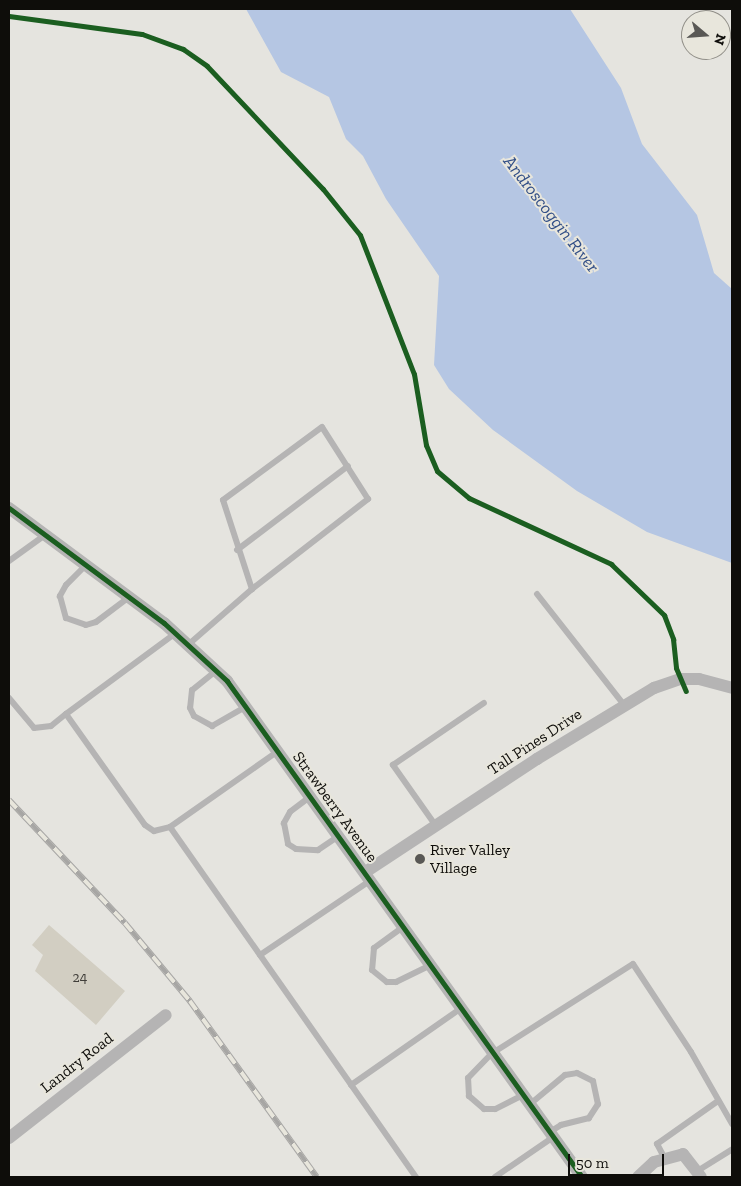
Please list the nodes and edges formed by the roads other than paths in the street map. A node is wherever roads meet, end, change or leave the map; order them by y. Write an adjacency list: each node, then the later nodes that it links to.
1 (348, 466): 4 (lane); 4 (lane); 7 (lane)
2 (9, 508): 3 (street, Strawberry Avenue)
3 (45, 535): 5 (lane); 6 (street, Strawberry Avenue)
4 (237, 550): 7 (lane)
5 (9, 561)
6 (86, 565): 9 (street, Strawberry Avenue); 9 (lane)
7 (252, 590): 11 (lane)
8 (537, 594): 16 (lane)
9 (129, 597): 10 (street, Strawberry Avenue)
10 (176, 633): 11 (street, Strawberry Avenue); 18 (lane)
11 (190, 644): 12 (street, Strawberry Avenue)
12 (217, 670): 17 (street, Strawberry Avenue); 17 (lane)
13 (732, 688): 16 (street, Tall Pines Drive)
14 (9, 698): 18 (lane)
15 (484, 703): 21 (lane)
16 (624, 705): 21 (street, Tall Pines Drive)
17 (247, 706): 19 (street, Strawberry Avenue)
18 (66, 714): 22 (lane)
19 (279, 750): 20 (street, Strawberry Avenue); 22 (lane)
20 (311, 796): 23 (street, Strawberry Avenue); 23 (lane)
21 (436, 826): 24 (street, Tall Pines Drive)
22 (170, 827): 26 (lane)
23 (339, 836): 24 (street, Strawberry Avenue)
24 (369, 876): 25 (street, Strawberry Avenue); 26 (lane)
25 (403, 927): 27 (street, Strawberry Avenue); 27 (lane)
26 (260, 955): 31 (lane)
27 (429, 966): 28 (street, Strawberry Avenue)
28 (460, 1009): 30 (street, Strawberry Avenue); 31 (lane)
29 (166, 1015): 36 (street, Landry Road)
30 (491, 1054): 32 (street, Strawberry Avenue); 32 (lane); 33 (lane)
31 (351, 1085): 40 (lane)
32 (525, 1101): 35 (street, Strawberry Avenue); 35 (lane)
33 (718, 1101): 34 (lane); 38 (lane)
34 (732, 1124)
35 (550, 1136): 41 (lane); 42 (street, Strawberry Avenue)
36 (9, 1138)
37 (732, 1149): 39 (lane)
38 (664, 1157): 39 (street); 43 (street)
39 (700, 1174)
40 (416, 1177)
41 (495, 1177)
42 (582, 1177)
43 (638, 1177)

